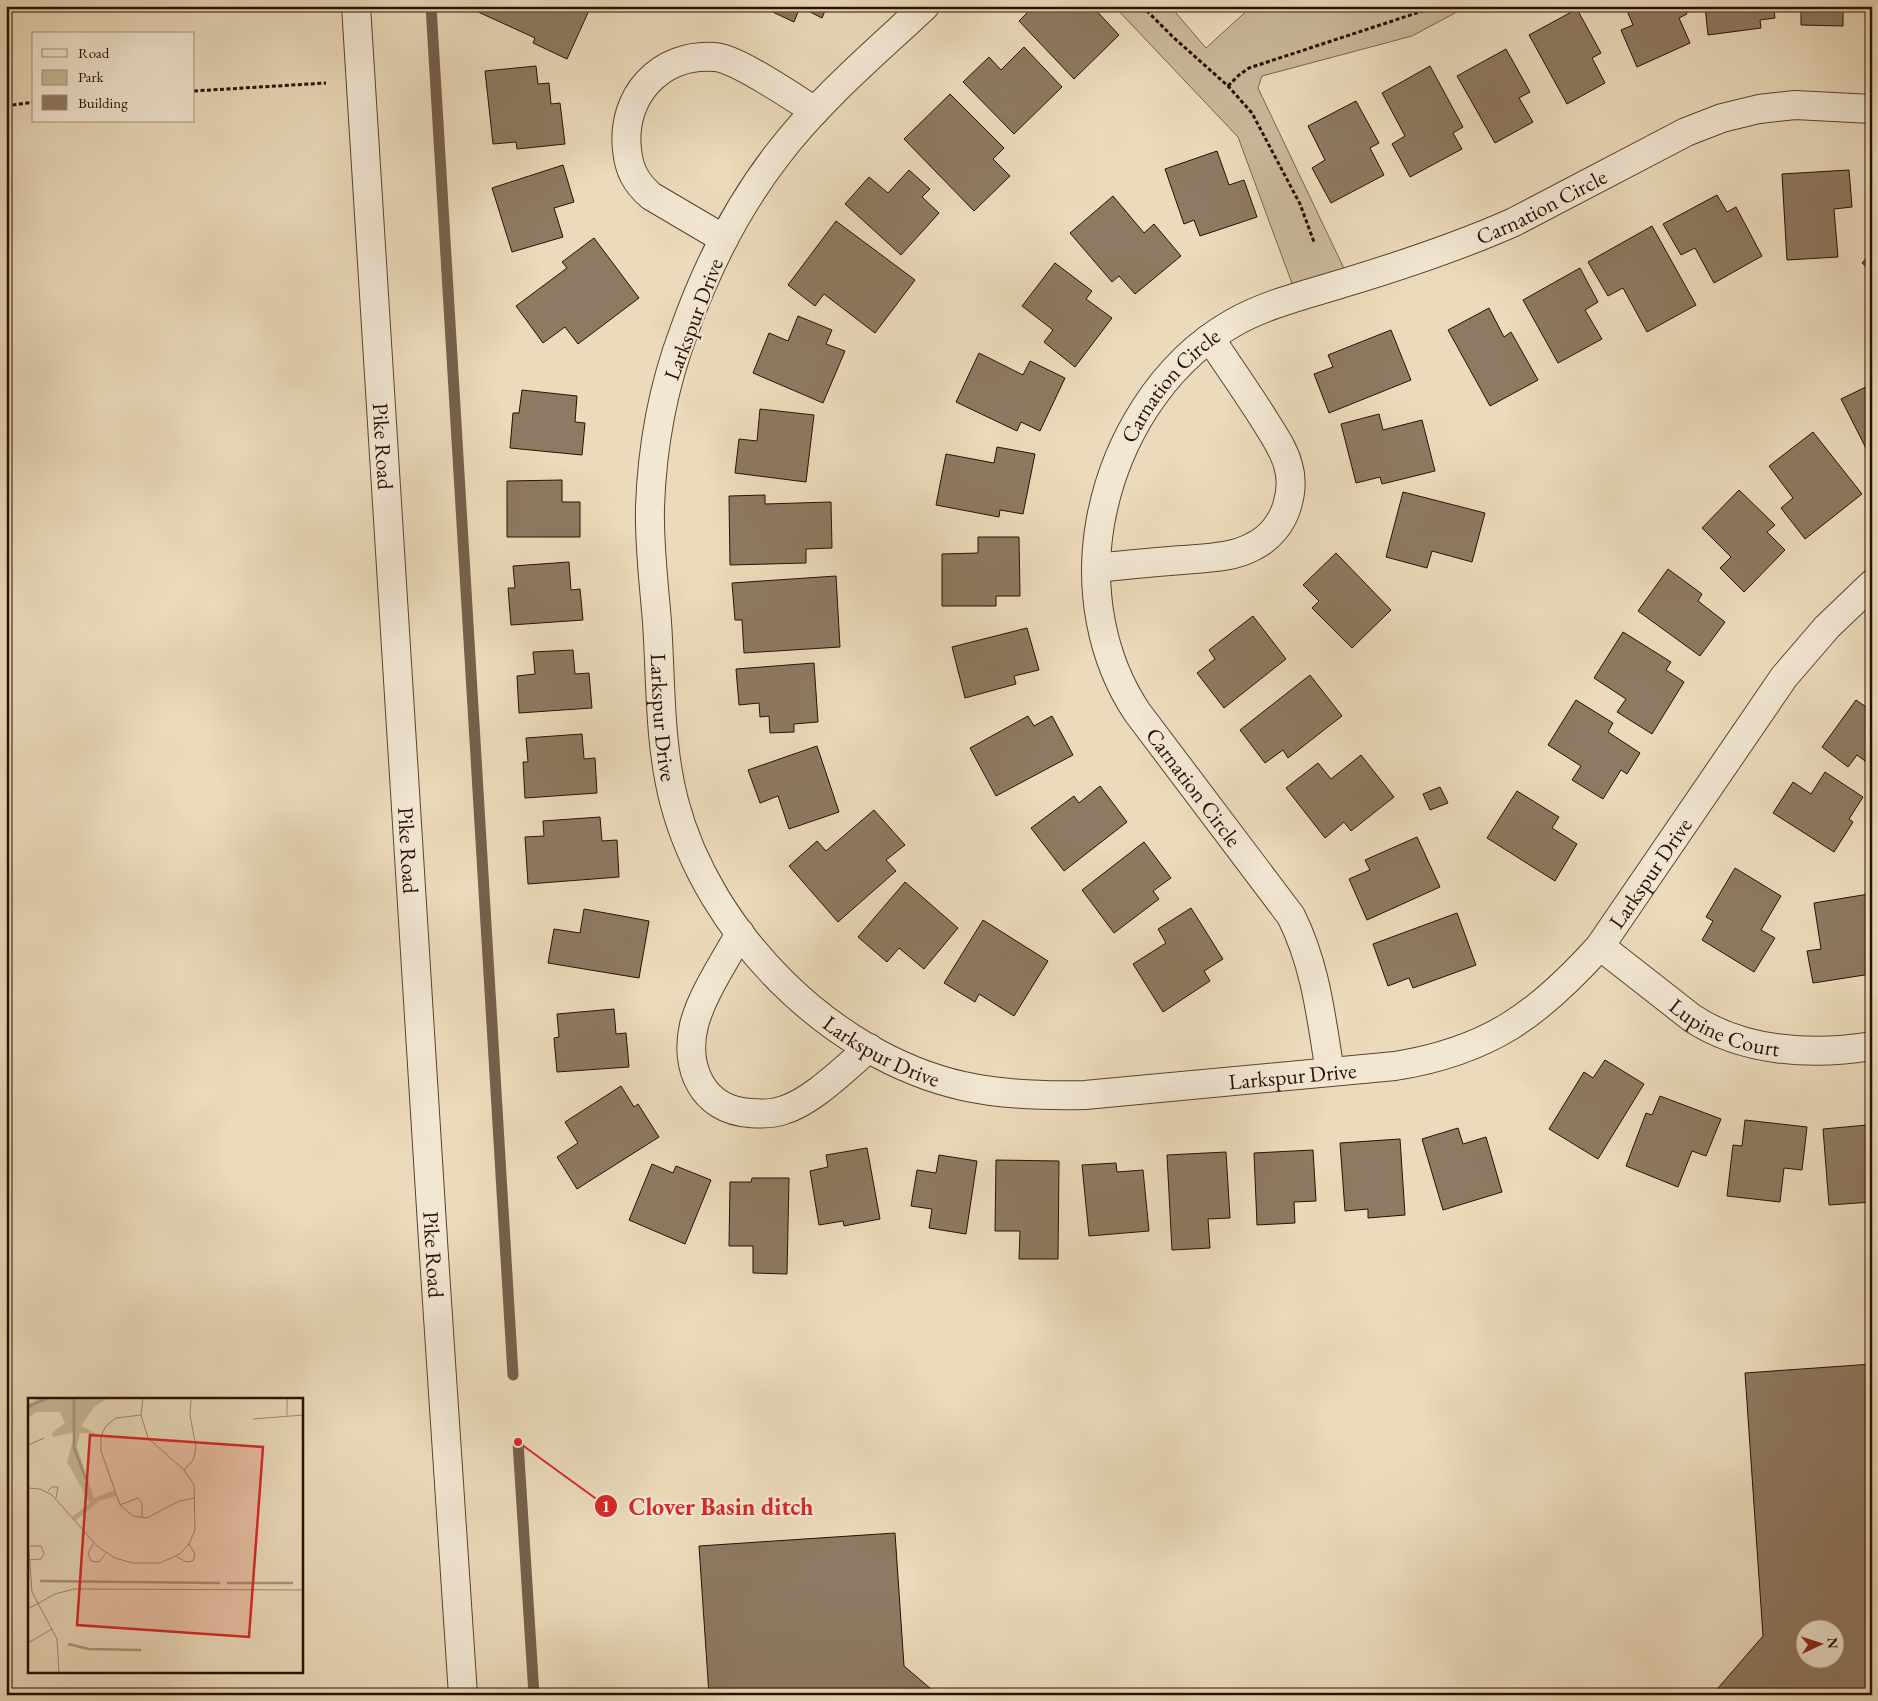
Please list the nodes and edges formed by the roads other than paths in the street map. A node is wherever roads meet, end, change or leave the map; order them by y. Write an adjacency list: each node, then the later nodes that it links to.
1 (356, 6): 14 (street, Pike Road)
2 (925, 6): 4 (street, Larkspur Drive)
3 (1872, 109): 6 (street, Carnation Circle)
4 (815, 111): 5 (street, Larkspur Drive); 5 (street)
5 (724, 239): 9 (street, Larkspur Drive)
6 (1210, 338): 7 (street, Carnation Circle); 7 (street)
7 (1096, 568): 13 (street, Carnation Circle)
8 (1872, 584): 10 (street, Larkspur Drive)
9 (740, 933): 12 (street, Larkspur Drive); 12 (street)
10 (1600, 946): 11 (street, Lupine Court); 13 (street, Larkspur Drive)
11 (1872, 1046)
12 (869, 1048): 13 (street, Larkspur Drive)
13 (1330, 1072)
14 (463, 1695)

